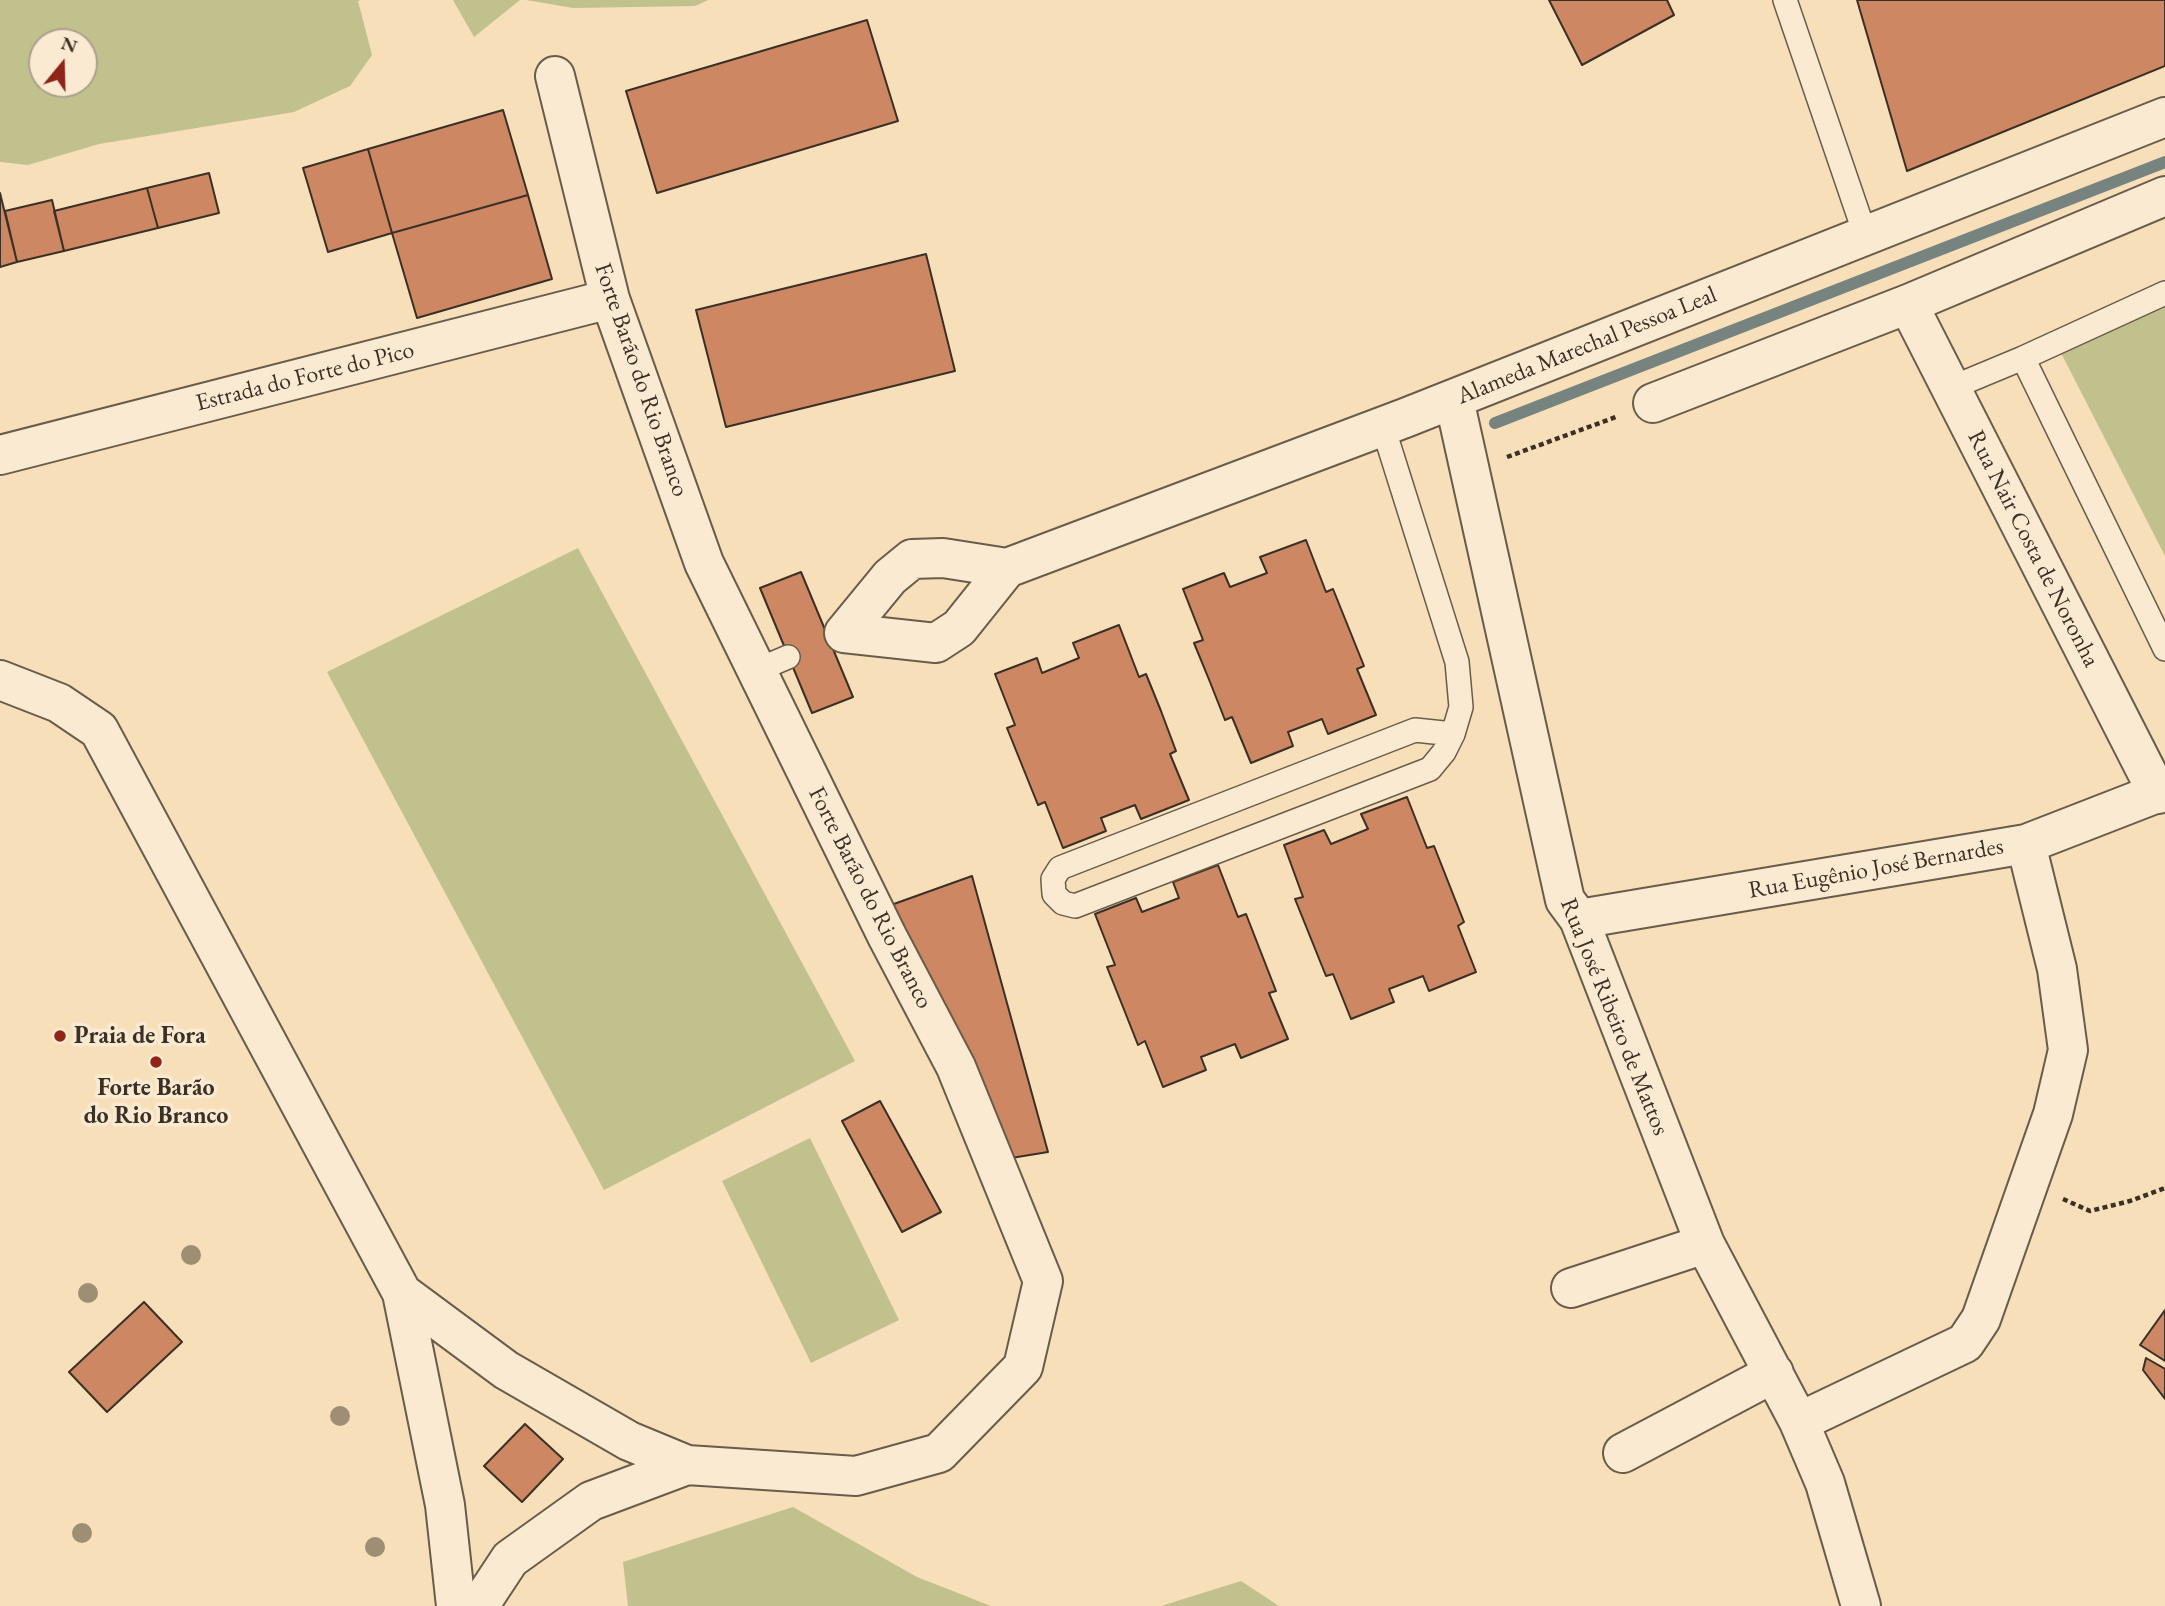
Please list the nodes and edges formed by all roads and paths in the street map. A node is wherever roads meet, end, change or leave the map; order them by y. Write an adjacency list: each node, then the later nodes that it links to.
1 (1784, 0): 5 (lane)
2 (555, 76): 7 (street, Forte Barão do Rio Branco)
3 (2165, 117): 5 (street, Alameda Marechal Pessoa Leal)
4 (2165, 197): 8 (street)
5 (1866, 236): 11 (street, Alameda Marechal Pessoa Leal)
6 (2165, 293): 9 (lane)
7 (610, 299): 14 (street, Estrada do Forte do Pico); 31 (street, Forte Barão do Rio Branco)
8 (1908, 304): 10 (street, Rua Nair Costa de Noronha); 12 (street)
9 (2023, 358): 10 (lane); 17 (lane)
10 (1951, 388): 20 (street, Rua Nair Costa de Noronha)
11 (1454, 399): 13 (street, Alameda Marechal Pessoa Leal); 15 (street, Rua José Ribeiro de Mattos)
12 (1653, 403): 15 (path)
13 (1383, 427): 16 (street, Alameda Marechal Pessoa Leal); 19 (lane)
14 (0, 455)
15 (1471, 471): 22 (street, Rua José Ribeiro de Mattos)
16 (1007, 568): 16 (street, Alameda Marechal Pessoa Leal)
17 (2165, 649)
18 (0, 680): 27 (street, Forte Barão do Rio Branco)
19 (1452, 734): 19 (lane)
20 (2161, 792): 21 (street, Rua Eugênio José Bernardes)
21 (2026, 844): 22 (street, Rua Eugênio José Bernardes); 23 (street)
22 (1579, 919): 25 (street, Rua José Ribeiro de Mattos)
23 (2028, 1185): 24 (path); 29 (street)
24 (2165, 1188)
25 (1705, 1244): 26 (street); 28 (street, Rua José Ribeiro de Mattos)
26 (1571, 1288)
27 (402, 1293): 31 (street, Forte Barão do Rio Branco); 32 (street, Forte Barão do Rio Branco)
28 (1774, 1373): 29 (street, Rua José Ribeiro de Mattos); 30 (street)
29 (1799, 1422): 34 (street, Rua José Ribeiro de Mattos)
30 (1623, 1453)
31 (687, 1465): 33 (street, Forte Barão do Rio Branco)
32 (456, 1606)
33 (479, 1606)
34 (1861, 1606)

